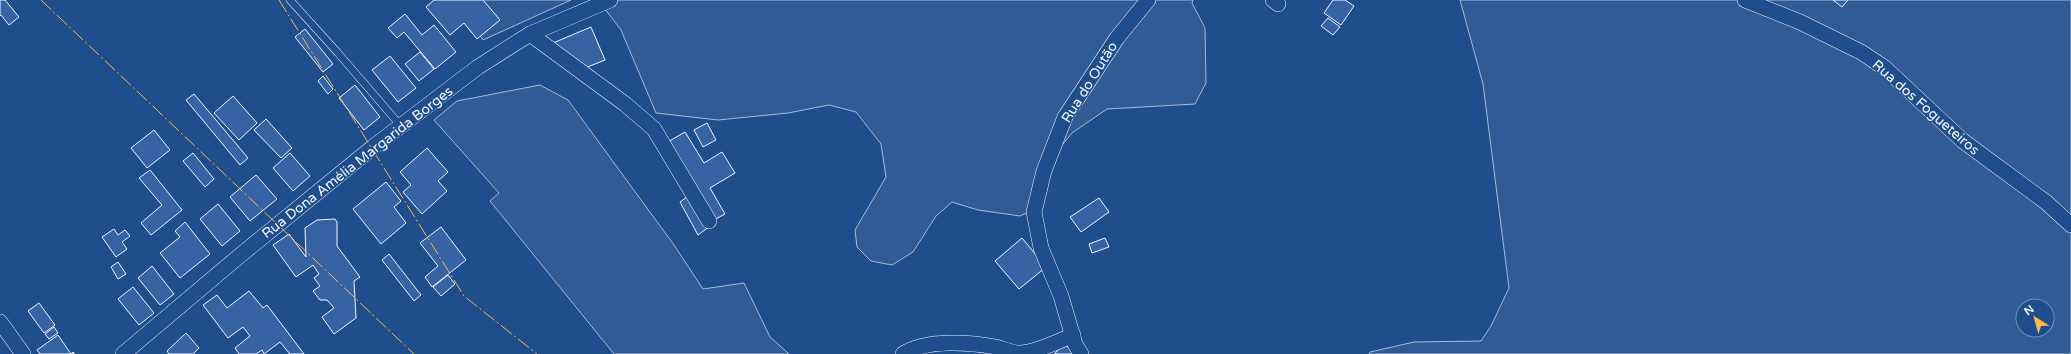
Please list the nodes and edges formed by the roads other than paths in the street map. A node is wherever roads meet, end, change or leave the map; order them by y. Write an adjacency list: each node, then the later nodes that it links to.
1 (290, 0): 6 (lane)
2 (610, 0): 5 (street, Rua Dona Amélia Margarida Borges)
3 (1148, 0): 10 (street, Rua do Outão)
4 (1745, 0): 8 (street, Rua dos Fogueteiros)
5 (530, 34): 6 (street, Rua Dona Amélia Margarida Borges); 7 (street)
6 (400, 125): 12 (street, Rua Dona Amélia Margarida Borges)
7 (709, 221)
8 (2071, 225)
9 (0, 322): 11 (street)
10 (1073, 335): 13 (street); 14 (street, Rua do Outão)
11 (23, 354)
12 (123, 354)
13 (903, 354)
14 (1081, 354)

